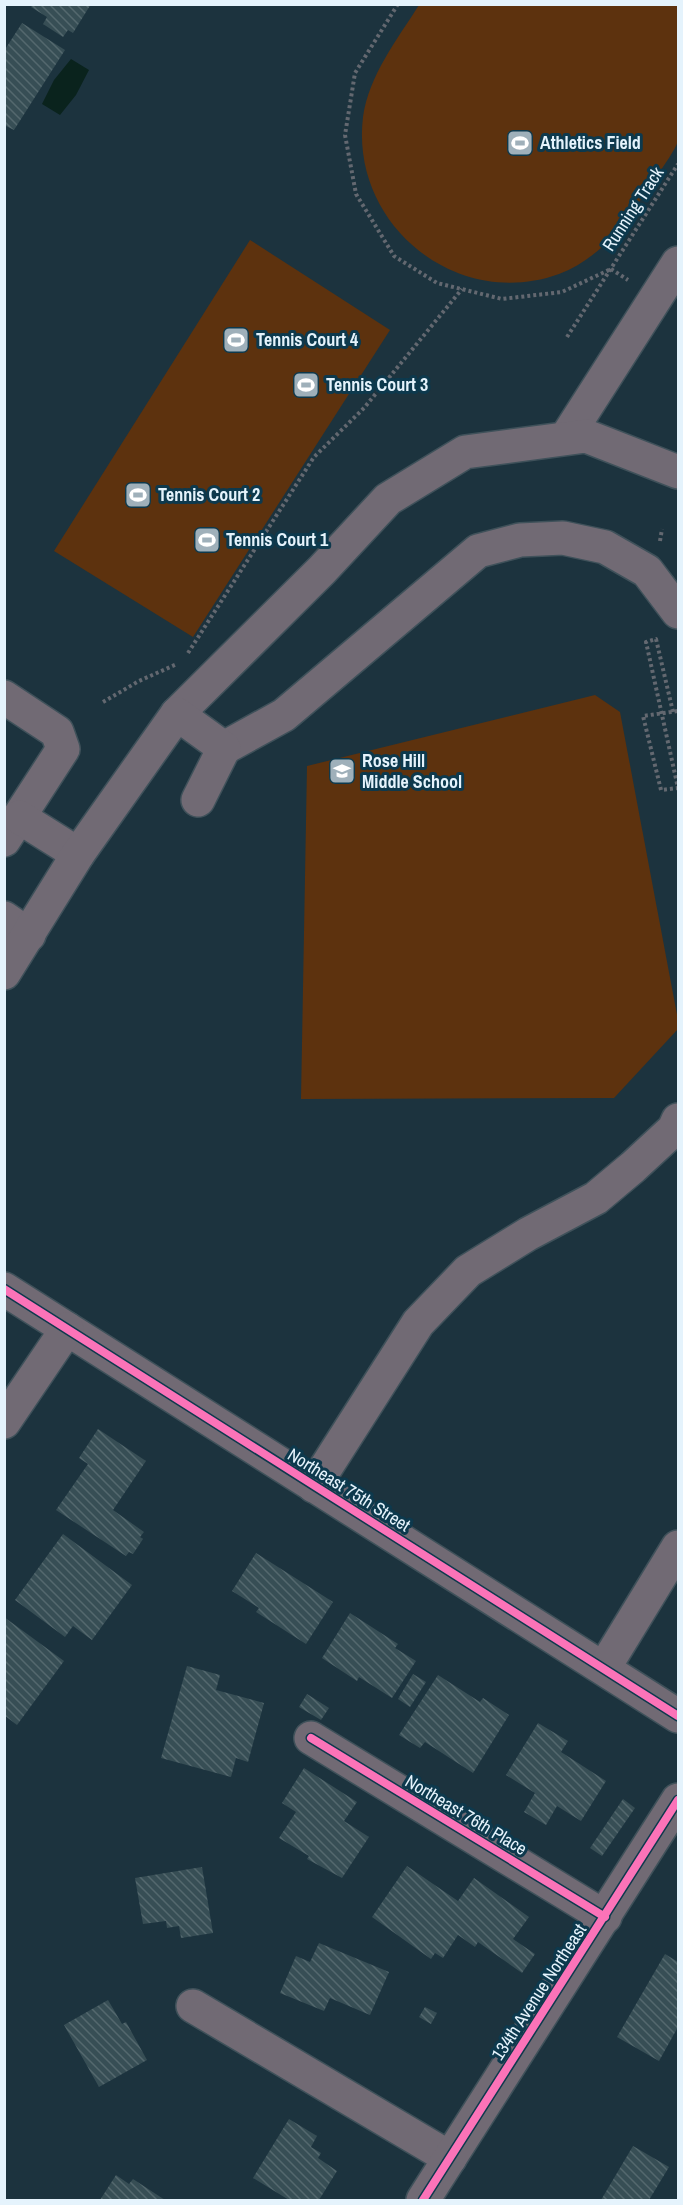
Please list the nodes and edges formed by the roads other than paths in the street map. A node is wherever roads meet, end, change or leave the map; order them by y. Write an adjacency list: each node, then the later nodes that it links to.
1 (678, 263): 2 (street)
2 (566, 438): 3 (street); 6 (street)
3 (678, 472)
4 (678, 612): 7 (street)
5 (4, 697): 9 (street)
6 (177, 714): 7 (street); 10 (street)
7 (224, 748): 8 (street)
8 (198, 800)
9 (12, 828): 10 (street)
10 (78, 854): 11 (street)
11 (17, 926): 12 (street)
12 (4, 974)
13 (678, 1120): 17 (street)
14 (4, 1289): 15 (street, Northeast 75th Street)
15 (67, 1329): 16 (street); 17 (street, Northeast 75th Street)
16 (4, 1422)
17 (314, 1486): 19 (street, Northeast 75th Street)
18 (678, 1547): 19 (street)
19 (604, 1668): 20 (street, Northeast 75th Street)
20 (678, 1716)
21 (311, 1738): 23 (street, Northeast 76th Place)
22 (678, 1800): 23 (street, 134th Avenue Northeast)
23 (605, 1917): 25 (street, 134th Avenue Northeast)
24 (193, 2007): 25 (street)
25 (450, 2158): 26 (street, 134th Avenue Northeast)
26 (423, 2200)

